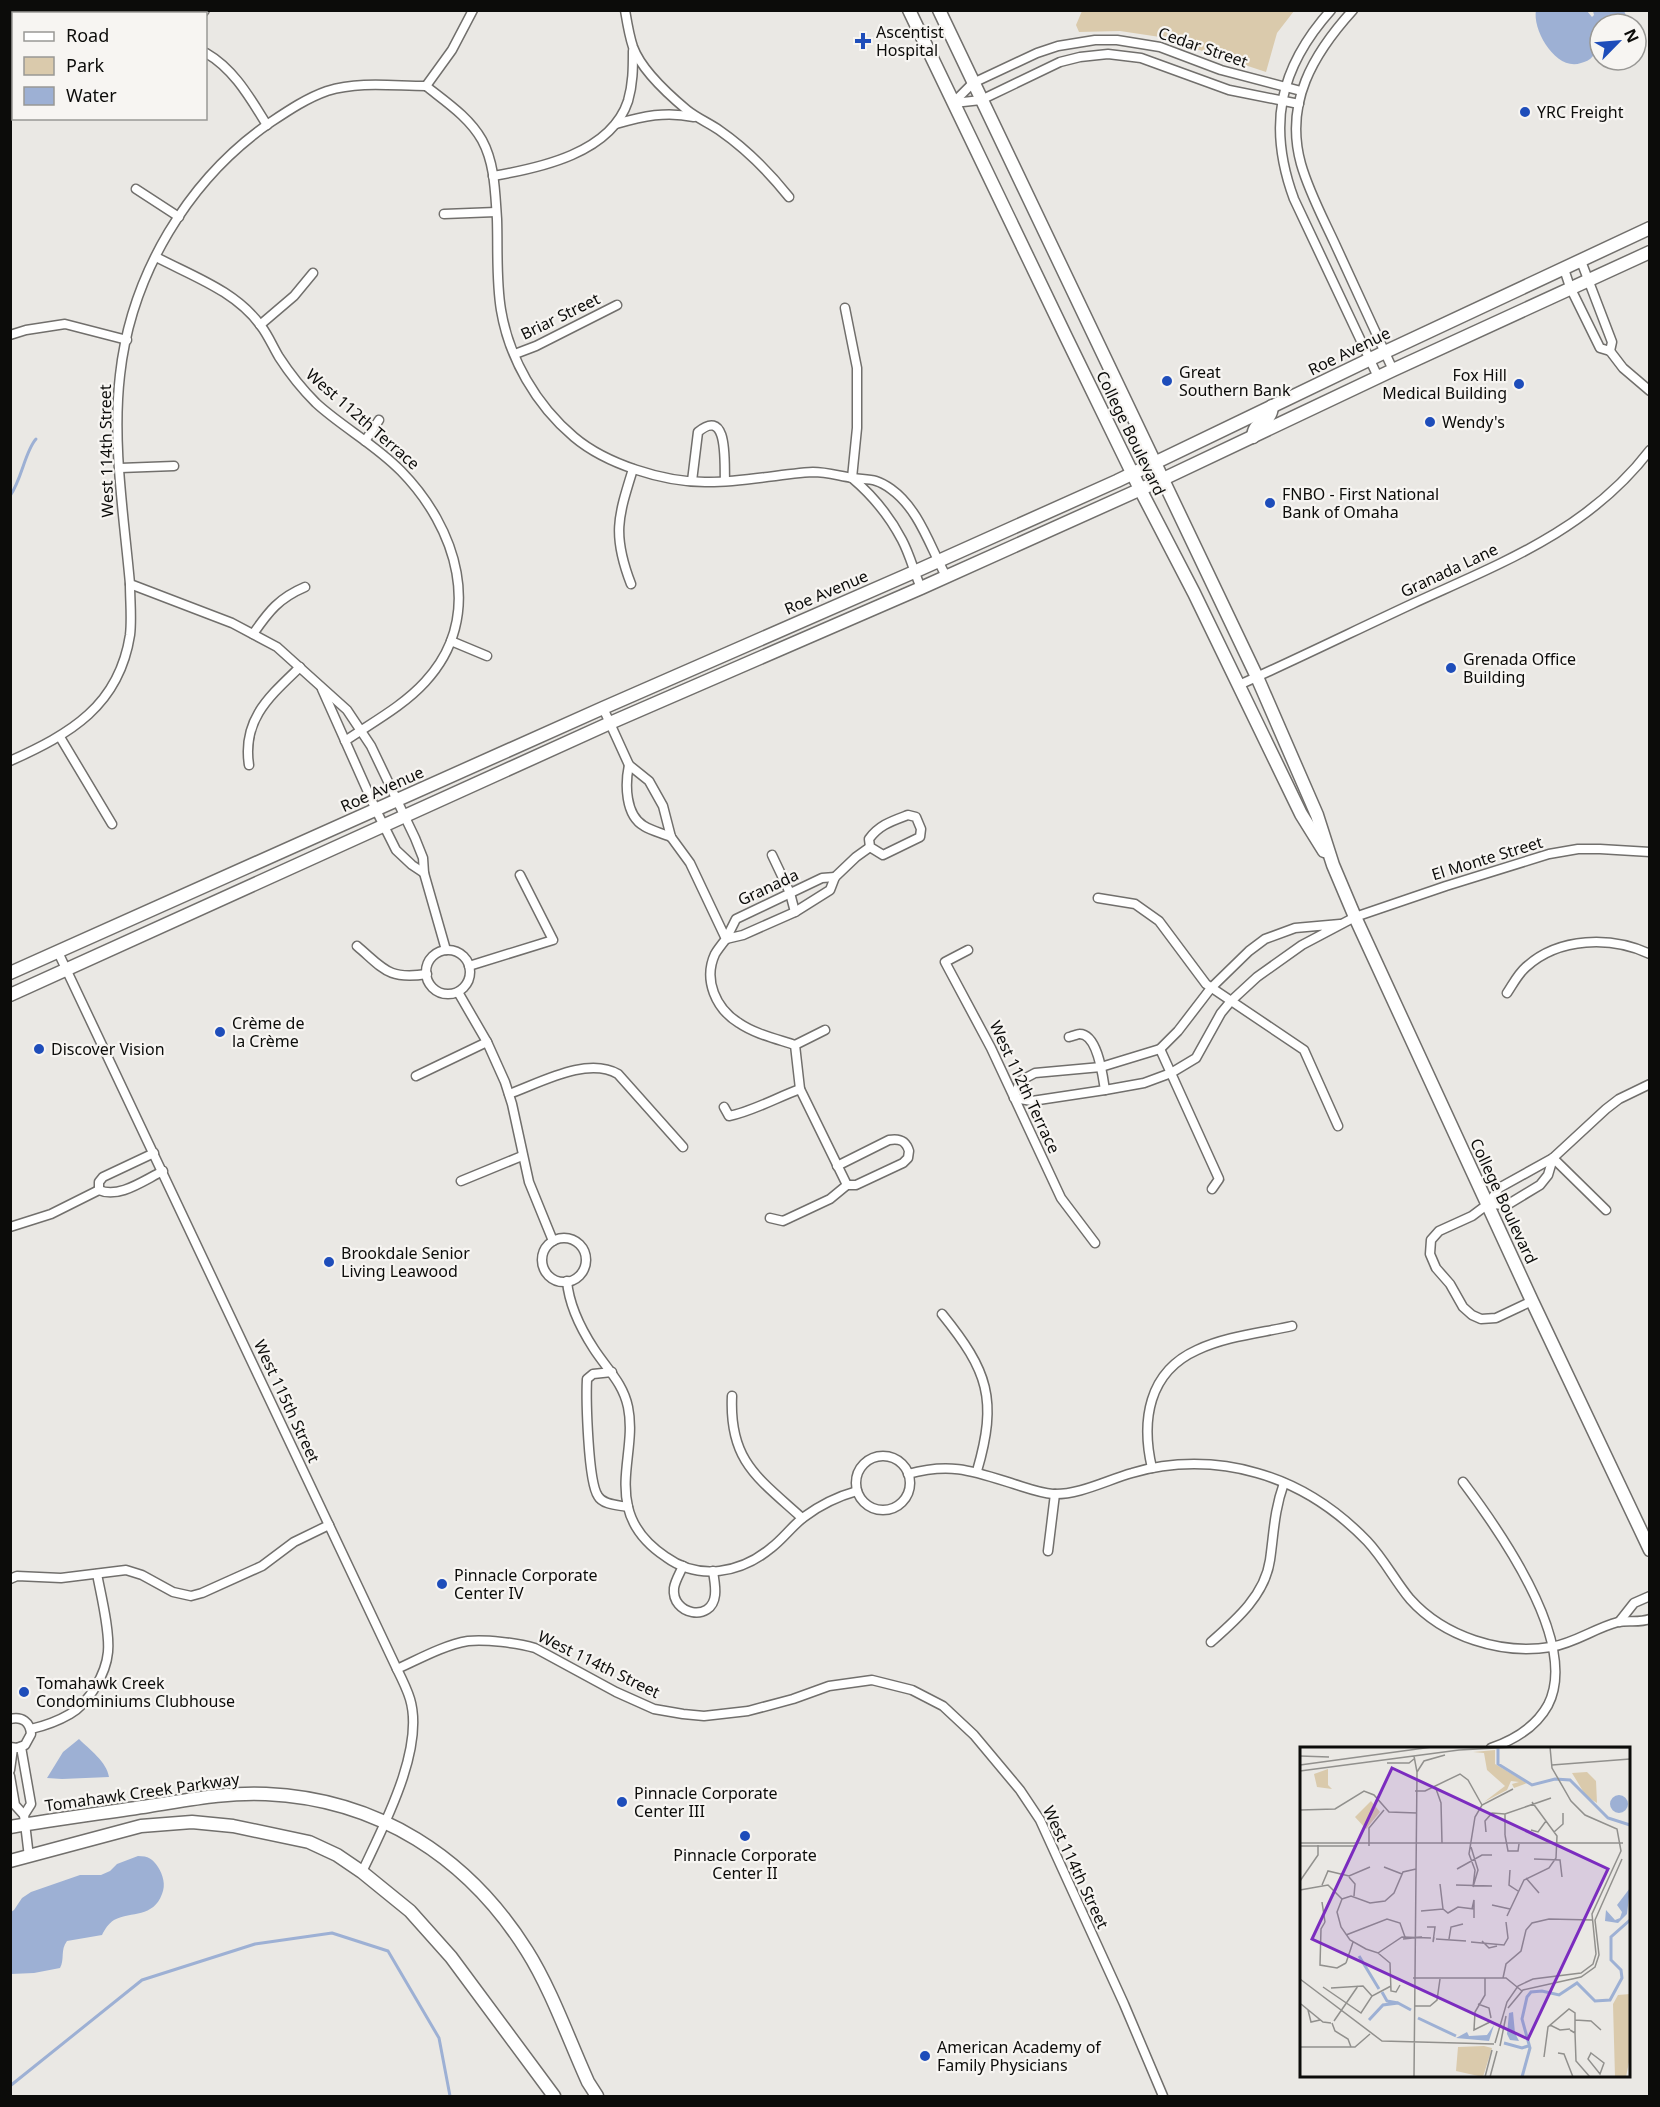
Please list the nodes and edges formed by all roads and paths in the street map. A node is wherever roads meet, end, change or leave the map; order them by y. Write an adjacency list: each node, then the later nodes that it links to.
1 (473, 10): 12 (street)
2 (625, 10): 8 (street)
3 (909, 10): 17 (main road, College Boulevard)
4 (939, 10): 11 (main road, College Boulevard)
5 (1331, 10): 13 (street)
6 (1353, 10): 14 (street)
7 (1058, 46): 10 (street); 11 (street, Cedar Street); 13 (street, Cedar Street)
8 (633, 47): 19 (street); 20 (street)
9 (207, 54): 21 (street)
10 (1060, 62): 15 (street, Cedar Street); 16 (street, Cedar Street)
11 (973, 83): 15 (main road, College Boulevard); 17 (street, Cedar Street)
12 (426, 87): 21 (street, West 114th Street); 22 (street)
13 (1285, 87): 14 (street, Cedar Street); 16 (street)
14 (1301, 91): 18 (street)
15 (981, 100): 17 (street, Cedar Street); 57 (main road, College Boulevard)
16 (1283, 102): 18 (street, Cedar Street); 30 (street)
17 (953, 103): 61 (main road, College Boulevard)
18 (1299, 104): 29 (street)
19 (700, 118): 20 (street); 24 (street)
20 (616, 124): 22 (street)
21 (267, 125): 27 (street, West 114th Street)
22 (494, 176): 25 (street)
23 (136, 189): 27 (street)
24 (789, 197)
25 (496, 212): 26 (street); 45 (street)
26 (444, 214)
27 (179, 217): 32 (street, West 114th Street)
28 (1650, 228): 33 (main road, Roe Avenue)
29 (1335, 243): 30 (street); 44 (street)
30 (1318, 250): 46 (street)
31 (1650, 252): 36 (main road, Roe Avenue)
32 (156, 257): 40 (street, West 112th Terrace); 42 (street, West 114th Street)
33 (1581, 261): 34 (main road, Roe Avenue); 36 (street)
34 (1564, 269): 37 (street); 44 (main road, Roe Avenue)
35 (313, 273): 40 (street)
36 (1587, 279): 37 (main road, Roe Avenue); 43 (street)
37 (1570, 287): 43 (street); 47 (main road, Roe Avenue)
38 (617, 305): 45 (street, Briar Street)
39 (845, 308): 62 (street)
40 (260, 325): 55 (street, West 112th Terrace)
41 (11, 332): 42 (street)
42 (127, 340): 59 (street, West 114th Street)
43 (1610, 351): 49 (street)
44 (1385, 352): 46 (main road, Roe Avenue); 47 (street)
45 (515, 354): 60 (street)
46 (1370, 359): 48 (street); 50 (main road, Roe Avenue)
47 (1393, 370): 48 (main road, Roe Avenue)
48 (1378, 377): 53 (main road, Roe Avenue)
49 (1650, 391)
50 (1299, 394): 51 (main road, Roe Avenue); 53 (main road)
51 (1272, 406): 54 (main road); 57 (main road, Roe Avenue)
52 (379, 420): 55 (street)
53 (1281, 423): 54 (main road, Roe Avenue)
54 (1253, 437): 64 (main road, Roe Avenue)
55 (364, 441): 75 (street, West 112th Terrace)
56 (1650, 450): 78 (street, Granada Lane)
57 (1154, 464): 61 (main road, Roe Avenue); 64 (main road, College Boulevard)
58 (174, 466): 59 (street)
59 (120, 468): 70 (street, West 114th Street)
60 (633, 469): 65 (street); 71 (street)
61 (1132, 474): 66 (main road, College Boulevard); 67 (main road, Roe Avenue)
62 (852, 478): 63 (street); 67 (street); 68 (street)
63 (724, 480): 65 (street); 65 (street)
64 (1161, 480): 66 (main road, Roe Avenue); 78 (main road, College Boulevard)
65 (692, 481)
66 (1140, 489): 69 (main road, Roe Avenue); 79 (main road, College Boulevard)
67 (938, 562): 68 (main road, Roe Avenue); 69 (street)
68 (914, 572): 73 (street); 81 (main road, Roe Avenue)
69 (946, 576): 73 (main road, Roe Avenue)
70 (130, 584): 74 (street); 84 (street)
71 (632, 584)
72 (305, 587): 74 (street)
73 (921, 588): 82 (main road, Roe Avenue)
74 (253, 634): 77 (street)
75 (451, 641): 76 (street); 83 (street, West 112th Terrace)
76 (487, 656)
77 (300, 667): 80 (street); 87 (street)
78 (1257, 677): 79 (street, Granada Lane); 98 (main road, College Boulevard)
79 (1239, 685): 98 (main road, College Boulevard)
80 (321, 686): 83 (street); 85 (street)
81 (603, 708): 82 (street); 89 (main road, Roe Avenue)
82 (610, 723): 88 (street); 91 (main road, Roe Avenue)
83 (360, 730): 85 (street, West 112th Terrace); 89 (street)
84 (60, 737): 86 (street); 92 (street)
85 (345, 741): 90 (street)
86 (10, 760)
87 (249, 765)
88 (629, 765): 94 (street); 94 (street)
89 (398, 800): 90 (main road, Roe Avenue); 91 (street)
90 (376, 810): 93 (street); 111 (main road, Roe Avenue)
91 (405, 815): 93 (main road, Roe Avenue); 99 (street)
92 (112, 824)
93 (383, 825): 99 (street); 114 (main road, Roe Avenue)
94 (671, 837): 107 (street)
95 (870, 848): 95 (street); 101 (street)
96 (1650, 852): 105 (street, El Monte Street)
97 (772, 855): 102 (street)
98 (1333, 865): 105 (main road, College Boulevard)
99 (424, 873): 109 (street)
100 (520, 875): 113 (street)
101 (835, 877): 102 (street, Granada); 104 (street)
102 (790, 893): 104 (street); 107 (street, Granada)
103 (1098, 898): 117 (street)
104 (795, 912): 107 (street)
105 (1356, 917): 106 (street, El Monte Street); 147 (main road, College Boulevard)
106 (1340, 924): 117 (street, El Monte Street); 121 (street, El Monte Street)
107 (726, 939): 125 (street, Granada)
108 (357, 946): 116 (street)
109 (446, 950): 113 (street); 116 (street)
110 (968, 950): 134 (street, West 112th Terrace)
111 (58, 952): 114 (street, West 115th Street); 115 (main road, Roe Avenue)
112 (1650, 954): 119 (street)
113 (469, 966): 118 (street)
114 (66, 969): 120 (main road, Roe Avenue); 138 (street, West 115th Street)
115 (10, 973)
116 (427, 974): 118 (street)
117 (1211, 988): 121 (street); 126 (street, El Monte Street)
118 (458, 992): 124 (street)
119 (1507, 993)
120 (10, 995)
121 (1231, 1001): 128 (street, El Monte Street); 136 (street)
122 (825, 1030): 125 (street)
123 (1069, 1037): 127 (street)
124 (487, 1042): 129 (street); 133 (street)
125 (795, 1045): 131 (street)
126 (1160, 1049): 127 (street, El Monte Street); 128 (street)
127 (1101, 1067): 132 (street); 134 (street, El Monte Street)
128 (1171, 1073): 132 (street, El Monte Street); 145 (street)
129 (416, 1076)
130 (1650, 1084): 140 (street)
131 (800, 1089): 135 (street); 141 (street)
132 (1105, 1090): 134 (street, El Monte Street)
133 (509, 1094): 137 (street); 139 (street)
134 (1014, 1098): 152 (street, West 112th Terrace)
135 (724, 1107)
136 (1338, 1126)
137 (683, 1147)
138 (154, 1153): 142 (street, West 115th Street); 146 (street)
139 (522, 1156): 143 (street); 151 (street)
140 (1553, 1158): 147 (street); 147 (street); 148 (street)
141 (837, 1166): 144 (street); 144 (street)
142 (163, 1171): 146 (street); 168 (street, West 115th Street)
143 (461, 1181)
144 (847, 1185): 149 (street)
145 (1212, 1189)
146 (99, 1190): 150 (street)
147 (1488, 1204): 154 (main road, College Boulevard); 154 (street)
148 (1606, 1210)
149 (770, 1218)
150 (10, 1227)
151 (553, 1241): 153 (street); 153 (street)
152 (1095, 1243)
153 (567, 1281): 157 (street)
154 (1532, 1301): 169 (main road, College Boulevard)
155 (942, 1314): 160 (street)
156 (1292, 1326): 159 (street)
157 (612, 1372): 166 (street); 166 (street)
158 (732, 1396): 167 (street)
159 (1152, 1468): 163 (street); 165 (street)
160 (977, 1471): 161 (street); 165 (street)
161 (908, 1474): 164 (street); 164 (street)
162 (1463, 1482): 179 (street)
163 (1284, 1483): 178 (street); 179 (street)
164 (857, 1491): 167 (street)
165 (1055, 1494): 170 (street)
166 (628, 1507): 171 (street)
167 (802, 1518): 172 (street)
168 (329, 1525): 173 (street); 180 (street, West 115th Street)
169 (1650, 1550)
170 (1048, 1551)
171 (683, 1566): 172 (street); 172 (street)
172 (713, 1571)
173 (97, 1574): 174 (street); 182 (street)
174 (10, 1579)
175 (1650, 1596): 177 (street)
176 (1650, 1619): 177 (street)
177 (1619, 1622): 179 (street)
178 (1211, 1642)
179 (1552, 1647): 184 (street)
180 (398, 1669): 188 (street, West 115th Street); 195 (street, West 114th Street)
181 (10, 1719): 182 (street)
182 (31, 1729): 183 (street)
183 (15, 1747): 185 (street); 187 (street)
184 (1495, 1747)
185 (10, 1770)
186 (10, 1776): 187 (street)
187 (25, 1820): 188 (main road, Tomahawk Creek Parkway); 189 (main road, Tomahawk Creek Parkway); 190 (street)
188 (386, 1821): 192 (street, West 115th Street); 194 (main road, Tomahawk Creek Parkway)
189 (10, 1827)
190 (29, 1857): 191 (main road, Tomahawk Creek Parkway); 192 (main road, Tomahawk Creek Parkway)
191 (10, 1861)
192 (362, 1872): 193 (main road, Tomahawk Creek Parkway)
193 (554, 2097)
194 (597, 2097)
195 (1163, 2097)

